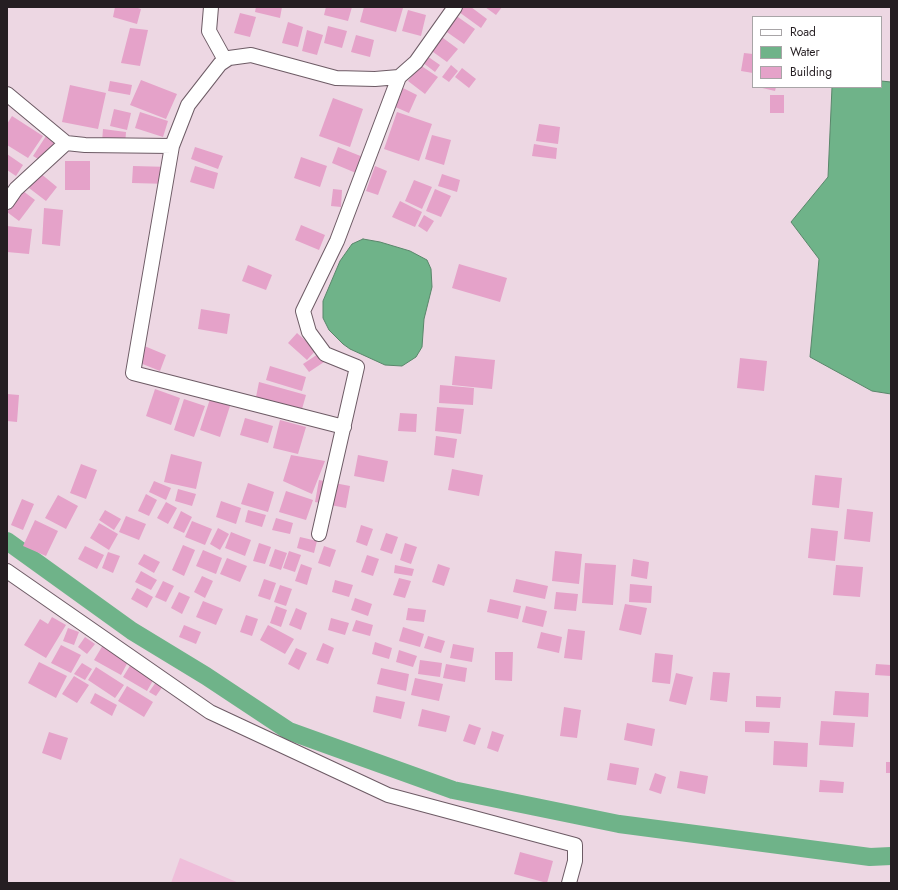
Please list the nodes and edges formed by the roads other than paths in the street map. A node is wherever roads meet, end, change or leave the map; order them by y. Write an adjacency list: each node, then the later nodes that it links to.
1 (211, 7): 3 (street)
2 (455, 7): 4 (street)
3 (225, 60): 4 (street); 7 (street)
4 (399, 77): 9 (street)
5 (7, 94): 6 (street)
6 (66, 143): 7 (street); 8 (street)
7 (172, 146): 9 (street)
8 (7, 202)
9 (344, 427): 10 (street)
10 (319, 534)
11 (7, 571): 12 (street)
12 (569, 883)

